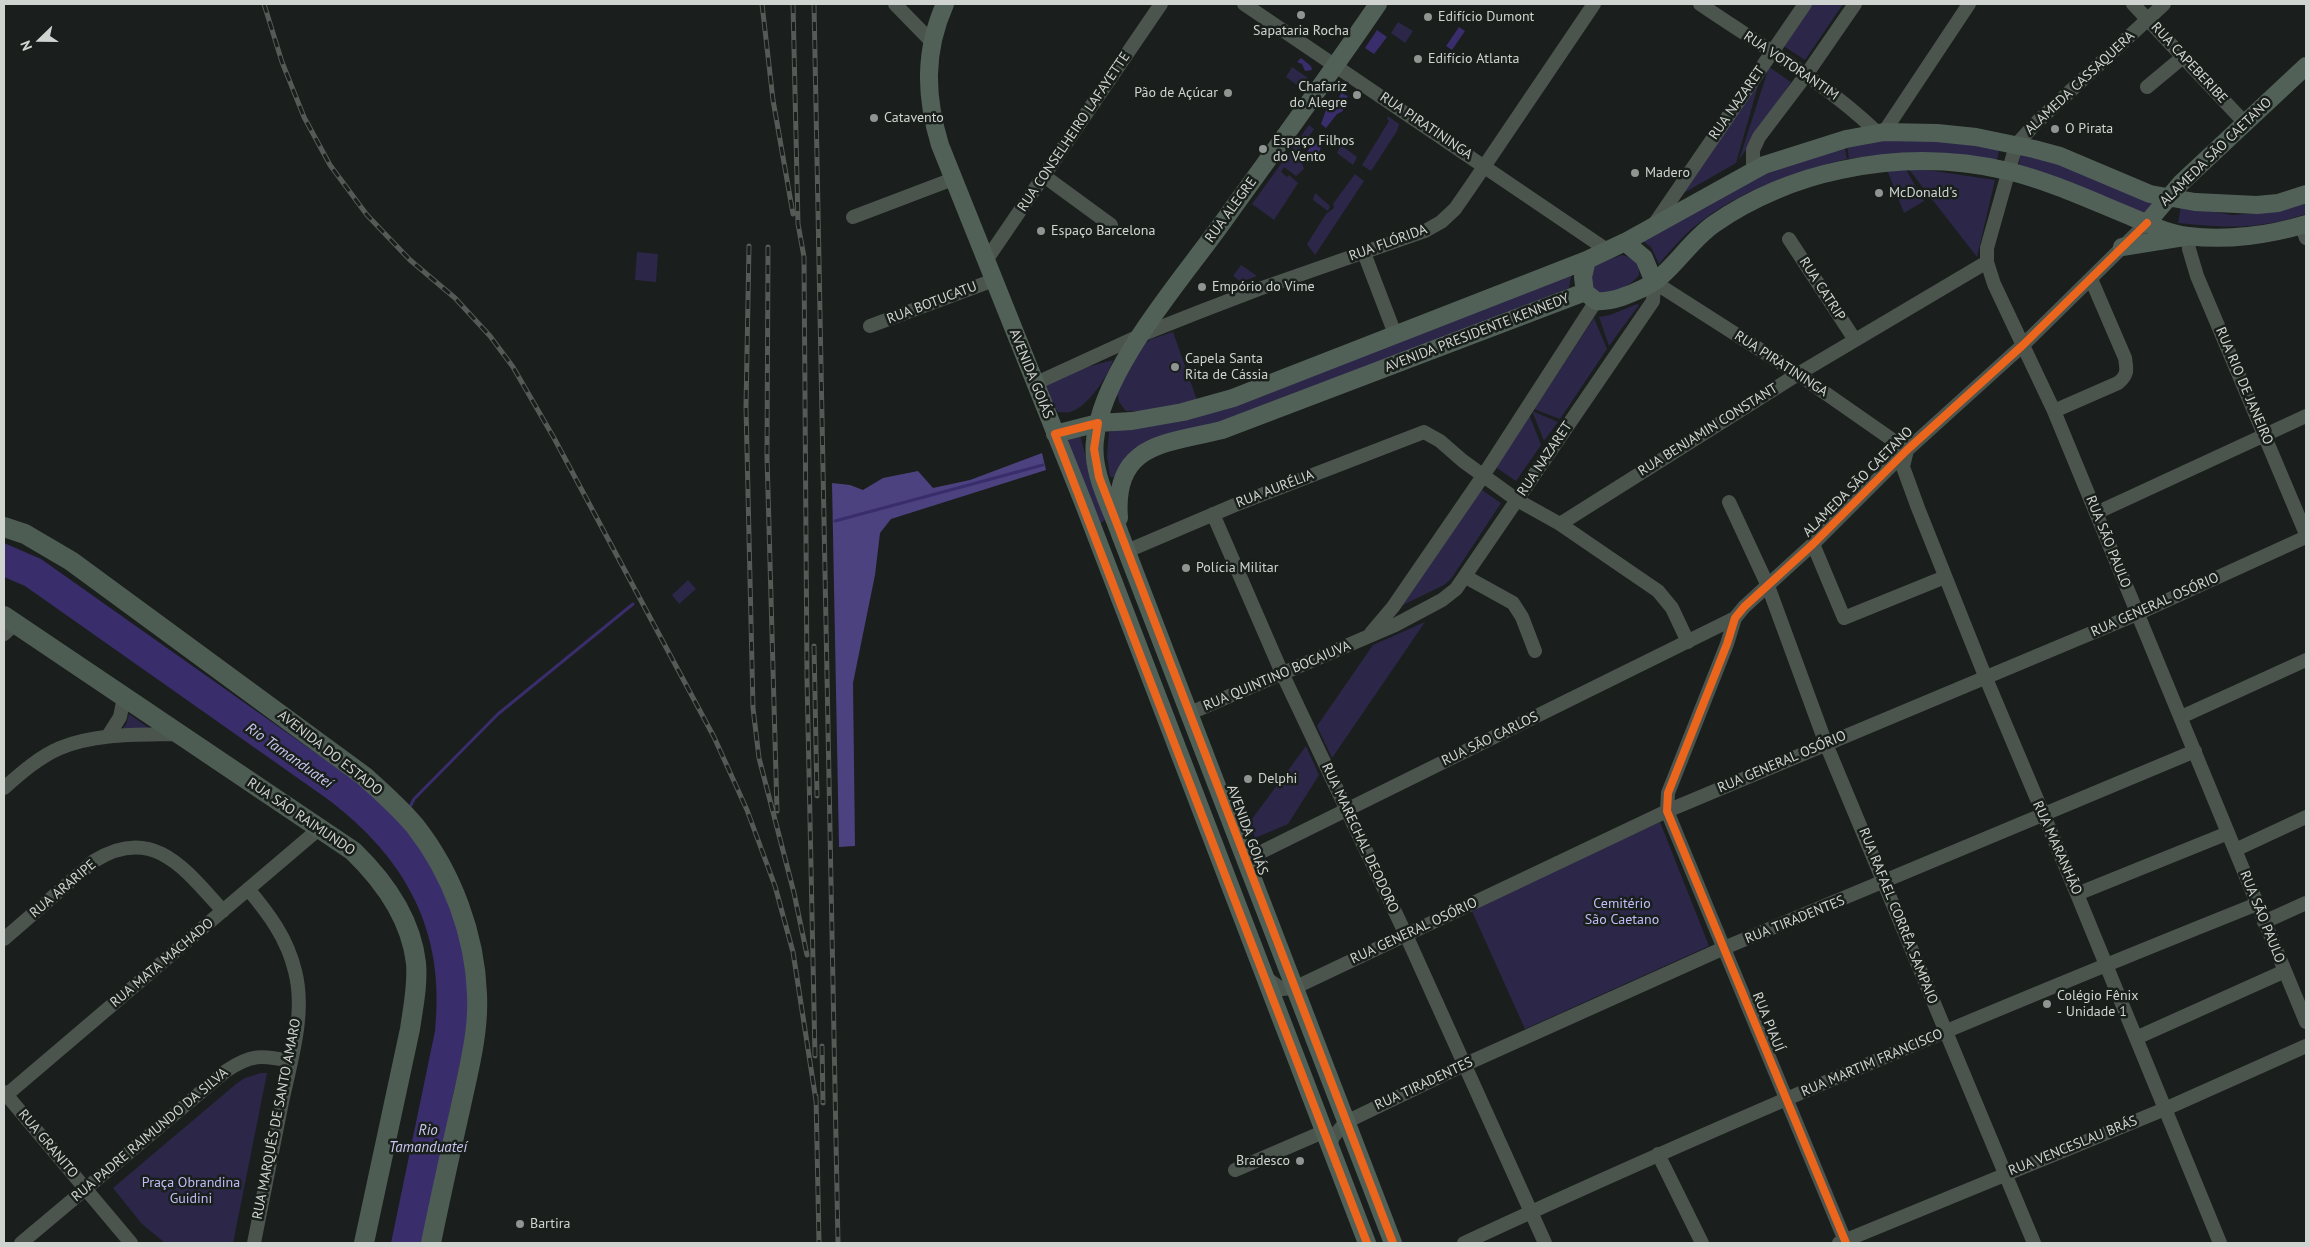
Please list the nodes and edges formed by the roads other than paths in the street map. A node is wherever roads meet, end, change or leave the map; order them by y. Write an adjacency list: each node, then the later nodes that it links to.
1 (895, 4): 14 (street)
2 (945, 4): 14 (main road, AVENIDA GOIÁS)
3 (1161, 4): 27 (street, RUA CONSELHEIRO LAFAYETTE)
4 (1244, 4): 17 (street, RUA PIRATININGA)
5 (1378, 4): 17 (main road, RUA ALEGRE)
6 (1594, 4): 24 (street, RUA FLÓRIDA)
7 (1703, 4): 15 (street, RUA VOTORANTIM)
8 (1805, 4): 15 (street, RUA NAZARET)
9 (1855, 4): 19 (street)
10 (1969, 4): 22 (street)
11 (2133, 4): 13 (street, RUA CAPEBERIBE)
12 (2164, 4): 13 (street, ALAMEDA CASSAQUERA)
13 (2148, 20): 16 (street, RUA CAPEBERIBE); 23 (street, ALAMEDA CASSAQUERA)
14 (932, 42): 28 (main road, AVENIDA GOIÁS)
15 (1772, 53): 19 (street, RUA VOTORANTIM); 34 (street, RUA NAZARET)
16 (2183, 57): 20 (street); 21 (street, RUA CAPEBERIBE)
17 (1336, 66): 24 (street, RUA PIRATININGA); 51 (main road, RUA ALEGRE)
18 (2306, 66): 21 (main road, ALAMEDA SÃO CAETANO)
19 (1806, 75): 22 (street, RUA VOTORANTIM); 25 (street)
20 (2147, 87)
21 (2245, 123): 30 (main road, ALAMEDA SÃO CAETANO)
22 (1881, 133): 23 (main road, AVENIDA PRESIDENTE KENNEDY); 25 (main road, AVENIDA PRESIDENTE KENNEDY)
23 (2016, 145): 26 (street, ALAMEDA CASSAQUERA); 30 (main road, AVENIDA PRESIDENTE KENNEDY)
24 (1484, 166): 40 (street, RUA PIRATININGA); 41 (street, RUA FLÓRIDA)
25 (1753, 170): 34 (main road, AVENIDA PRESIDENTE KENNEDY)
26 (2008, 171): 32 (main road, AVENIDA PRESIDENTE KENNEDY); 44 (street, RUA SÃO PAULO); 47 (main road, AVENIDA PRESIDENTE KENNEDY)
27 (1044, 176): 33 (street); 42 (street, RUA CONSELHEIRO LAFAYETTE)
28 (953, 179): 31 (street); 42 (main road, AVENIDA GOIÁS)
29 (2306, 194): 30 (main road, AVENIDA PRESIDENTE KENNEDY)
30 (2168, 198): 32 (main road, ALAMEDA SÃO CAETANO)
31 (853, 217)
32 (2147, 223): 36 (main road, AVENIDA PRESIDENTE KENNEDY); 39 (street, ALAMEDA SÃO CAETANO)
33 (1111, 225)
34 (1652, 226): 38 (main road, AVENIDA PRESIDENTE KENNEDY)
35 (2304, 229): 36 (main road, AVENIDA PRESIDENTE KENNEDY)
36 (2188, 236): 39 (main road); 60 (street, RUA RIO DE JANEIRO)
37 (1789, 239): 52 (street, RUA CATRIP)
38 (1625, 242): 40 (main road, AVENIDA PRESIDENTE KENNEDY); 47 (main road)
39 (2122, 247): 45 (street, ALAMEDA SÃO CAETANO)
40 (1607, 250): 43 (main road, AVENIDA PRESIDENTE KENNEDY)
41 (1364, 253): 50 (street); 51 (street, RUA FLÓRIDA)
42 (987, 259): 46 (main road, AVENIDA GOIÁS)
43 (1588, 260): 48 (main road); 50 (main road, AVENIDA PRESIDENTE KENNEDY)
44 (1987, 262): 52 (street, RUA BENJAMIN CONSTANT); 53 (street, RUA SÃO PAULO)
45 (2091, 279): 53 (street, ALAMEDA SÃO CAETANO); 56 (street)
46 (994, 280): 49 (street, RUA BOTUCATU); 55 (main road, AVENIDA GOIÁS)
47 (1654, 282): 48 (main road, AVENIDA PRESIDENTE KENNEDY); 54 (street, RUA PIRATININGA); 63 (street, RUA NAZARET)
48 (1590, 296): 62 (street); 70 (main road, AVENIDA PRESIDENTE KENNEDY)
49 (870, 326)
50 (1394, 334): 58 (main road, AVENIDA PRESIDENTE KENNEDY)
51 (1141, 335): 55 (street, RUA FLÓRIDA); 58 (main road, RUA ALEGRE)
52 (1855, 340): 54 (street, RUA BENJAMIN CONSTANT)
53 (2023, 345): 56 (street, RUA SÃO PAULO); 61 (street, ALAMEDA SÃO CAETANO)
54 (1798, 374): 61 (street, RUA PIRATININGA); 68 (street, RUA BENJAMIN CONSTANT)
55 (1034, 384): 59 (main road, AVENIDA GOIÁS)
56 (2054, 411): 66 (street, RUA SÃO PAULO)
57 (2306, 416): 60 (street)
58 (1098, 423): 59 (main road, AVENIDA PRESIDENTE KENNEDY); 70 (main road, AVENIDA GOIÁS)
59 (1055, 434): 64 (main road, AVENIDA GOIÁS)
60 (2264, 435): 66 (street); 71 (street, RUA RIO DE JANEIRO)
61 (1907, 450): 72 (street, ALAMEDA SÃO CAETANO); 75 (street, RUA MARANHÃO)
62 (1483, 476): 63 (street); 67 (street, RUA AURÉLIA); 77 (street)
63 (1517, 500): 68 (street); 74 (street, RUA NAZARET)
64 (1083, 502): 73 (main road); 116 (main road, AVENIDA GOIÁS)
65 (1729, 502): 76 (street, RUA RAFAEL CORRÊA SAMPAIO)
66 (2096, 513): 78 (street, RUA SÃO PAULO)
67 (1212, 514): 73 (street, RUA AURÉLIA); 86 (street, RUA MARECHAL DEODORO)
68 (1560, 524): 83 (street)
69 (4, 527): 141 (highway, AVENIDA DO ESTADO)
70 (1120, 534): 73 (main road, AVENIDA GOIÁS)
71 (2306, 536): 78 (street, RUA GENERAL OSÓRIO)
72 (1813, 544): 75 (street); 76 (street, ALAMEDA SÃO CAETANO)
73 (1127, 551): 89 (main road, AVENIDA GOIÁS)
74 (1466, 576): 79 (street, RUA NAZARET); 84 (street)
75 (1945, 577): 87 (street, RUA MARANHÃO)
76 (1768, 586): 80 (street, ALAMEDA SÃO CAETANO); 93 (street, RUA RAFAEL CORRÊA SAMPAIO)
77 (1393, 607): 79 (street); 82 (street, RUA QUINTINO BOCAIUVA)
78 (2137, 614): 87 (street, RUA GENERAL OSÓRIO); 90 (street, RUA SÃO PAULO)
79 (1411, 618): 82 (street, RUA QUINTINO BOCAIUVA)
80 (1736, 618): 83 (street, RUA SÃO CARLOS); 97 (street, ALAMEDA SÃO CAETANO)
81 (8, 625): 88 (highway, RUA SÃO RAIMUNDO)
82 (1365, 638): 86 (street, RUA QUINTINO BOCAIUVA)
83 (1688, 642): 96 (street, RUA SÃO CARLOS)
84 (1534, 650)
85 (2306, 660): 90 (street)
86 (1282, 673): 89 (street, RUA QUINTINO BOCAIUVA); 96 (street, RUA MARECHAL DEODORO)
87 (1985, 676): 93 (street, RUA GENERAL OSÓRIO); 98 (street, RUA MARANHÃO)
88 (124, 697): 91 (highway, RUA SÃO RAIMUNDO); 92 (street)
89 (1190, 713): 103 (main road, AVENIDA GOIÁS)
90 (2181, 718): 94 (street, RUA SÃO PAULO)
91 (178, 734): 92 (street); 100 (highway, RUA SÃO RAIMUNDO)
92 (108, 736): 95 (street)
93 (1826, 744): 97 (street, RUA GENERAL OSÓRIO); 104 (street, RUA RAFAEL CORRÊA SAMPAIO)
94 (2195, 751): 98 (street, RUA TIRADENTES); 101 (street, RUA SÃO PAULO)
95 (4, 788)
96 (1347, 810): 103 (street, RUA SÃO CARLOS); 111 (street, RUA MARECHAL DEODORO)
97 (1667, 811): 111 (street, RUA GENERAL OSÓRIO); 113 (street, RUA PIAUÍ)
98 (2042, 816): 104 (street, RUA TIRADENTES); 106 (street, RUA MARANHÃO)
99 (2306, 817): 102 (street)
100 (320, 828): 105 (street, RUA MATA MACHADO); 140 (highway, RUA SÃO RAIMUNDO)
101 (2228, 833): 102 (street, RUA SÃO PAULO); 106 (street)
102 (2235, 850): 108 (street, RUA SÃO PAULO)
103 (1245, 860): 117 (main road, AVENIDA GOIÁS)
104 (1884, 883): 113 (street, RUA TIRADENTES); 120 (street, RUA RAFAEL CORRÊA SAMPAIO)
105 (248, 889): 109 (street, RUA MATA MACHADO); 123 (street, RUA MARQUÊS DE SANTO AMARO)
106 (2078, 894): 114 (street, RUA MARANHÃO)
107 (2306, 903): 110 (street)
108 (2256, 904): 110 (street, RUA SÃO PAULO); 114 (street, RUA MARTIM FRANCISCO)
109 (223, 911): 112 (street, RUA ARARIPE); 125 (street, RUA MATA MACHADO)
110 (2264, 922): 115 (street, RUA SÃO PAULO)
111 (1406, 935): 117 (street, RUA GENERAL OSÓRIO); 124 (street, RUA MARECHAL DEODORO)
112 (4, 939)
113 (1724, 948): 124 (street, RUA TIRADENTES); 126 (street, RUA PIAUÍ)
114 (2106, 965): 120 (street, RUA MARTIM FRANCISCO); 121 (street, RUA MARANHÃO)
115 (2285, 971): 118 (street, RUA SÃO PAULO); 121 (street)
116 (1266, 978): 117 (street); 129 (main road, AVENIDA GOIÁS)
117 (1294, 988): 128 (main road, AVENIDA GOIÁS)
118 (2302, 1002): 119 (street, RUA SÃO PAULO)
119 (2306, 1022)
120 (1945, 1032): 126 (street, RUA MARTIM FRANCISCO); 133 (street, RUA RAFAEL CORRÊA SAMPAIO)
121 (2136, 1038): 127 (street, RUA MARANHÃO)
122 (2306, 1046): 127 (street, RUA VENCESLAU BRÁS)
123 (290, 1061): 134 (street, RUA PADRE RAIMUNDO DA SILVA); 139 (street, RUA MARQUÊS DE SANTO AMARO)
124 (1466, 1064): 128 (street, RUA TIRADENTES); 135 (street, RUA MARECHAL DEODORO)
125 (5, 1095): 134 (street, RUA GRANITO)
126 (1786, 1099): 131 (street, RUA MARTIM FRANCISCO); 136 (street, RUA PIAUÍ)
127 (2165, 1109): 133 (street, RUA VENCESLAU BRÁS); 148 (street, RUA MARANHÃO)
128 (1346, 1122): 130 (street, RUA TIRADENTES); 143 (main road, AVENIDA GOIÁS)
129 (1323, 1132): 130 (main road, AVENIDA GOIÁS); 132 (street)
130 (1330, 1148): 142 (main road, AVENIDA GOIÁS)
131 (1658, 1154): 135 (street, RUA MARTIM FRANCISCO); 146 (street)
132 (1235, 1170)
133 (2005, 1174): 136 (street, RUA VENCESLAU BRÁS); 147 (street, RUA RAFAEL CORRÊA SAMPAIO)
134 (86, 1189): 137 (street, RUA PADRE RAIMUNDO DA SILVA); 138 (street, RUA GRANITO)
135 (1531, 1212): 144 (street, RUA MARTIM FRANCISCO); 145 (street, RUA MARECHAL DEODORO)
136 (1843, 1242)
137 (22, 1243)
138 (131, 1243)
139 (254, 1243)
140 (364, 1243)
141 (431, 1243)
142 (1367, 1243)
143 (1393, 1243)
144 (1464, 1243)
145 (1545, 1243)
146 (1702, 1243)
147 (2034, 1243)
148 (2220, 1243)

